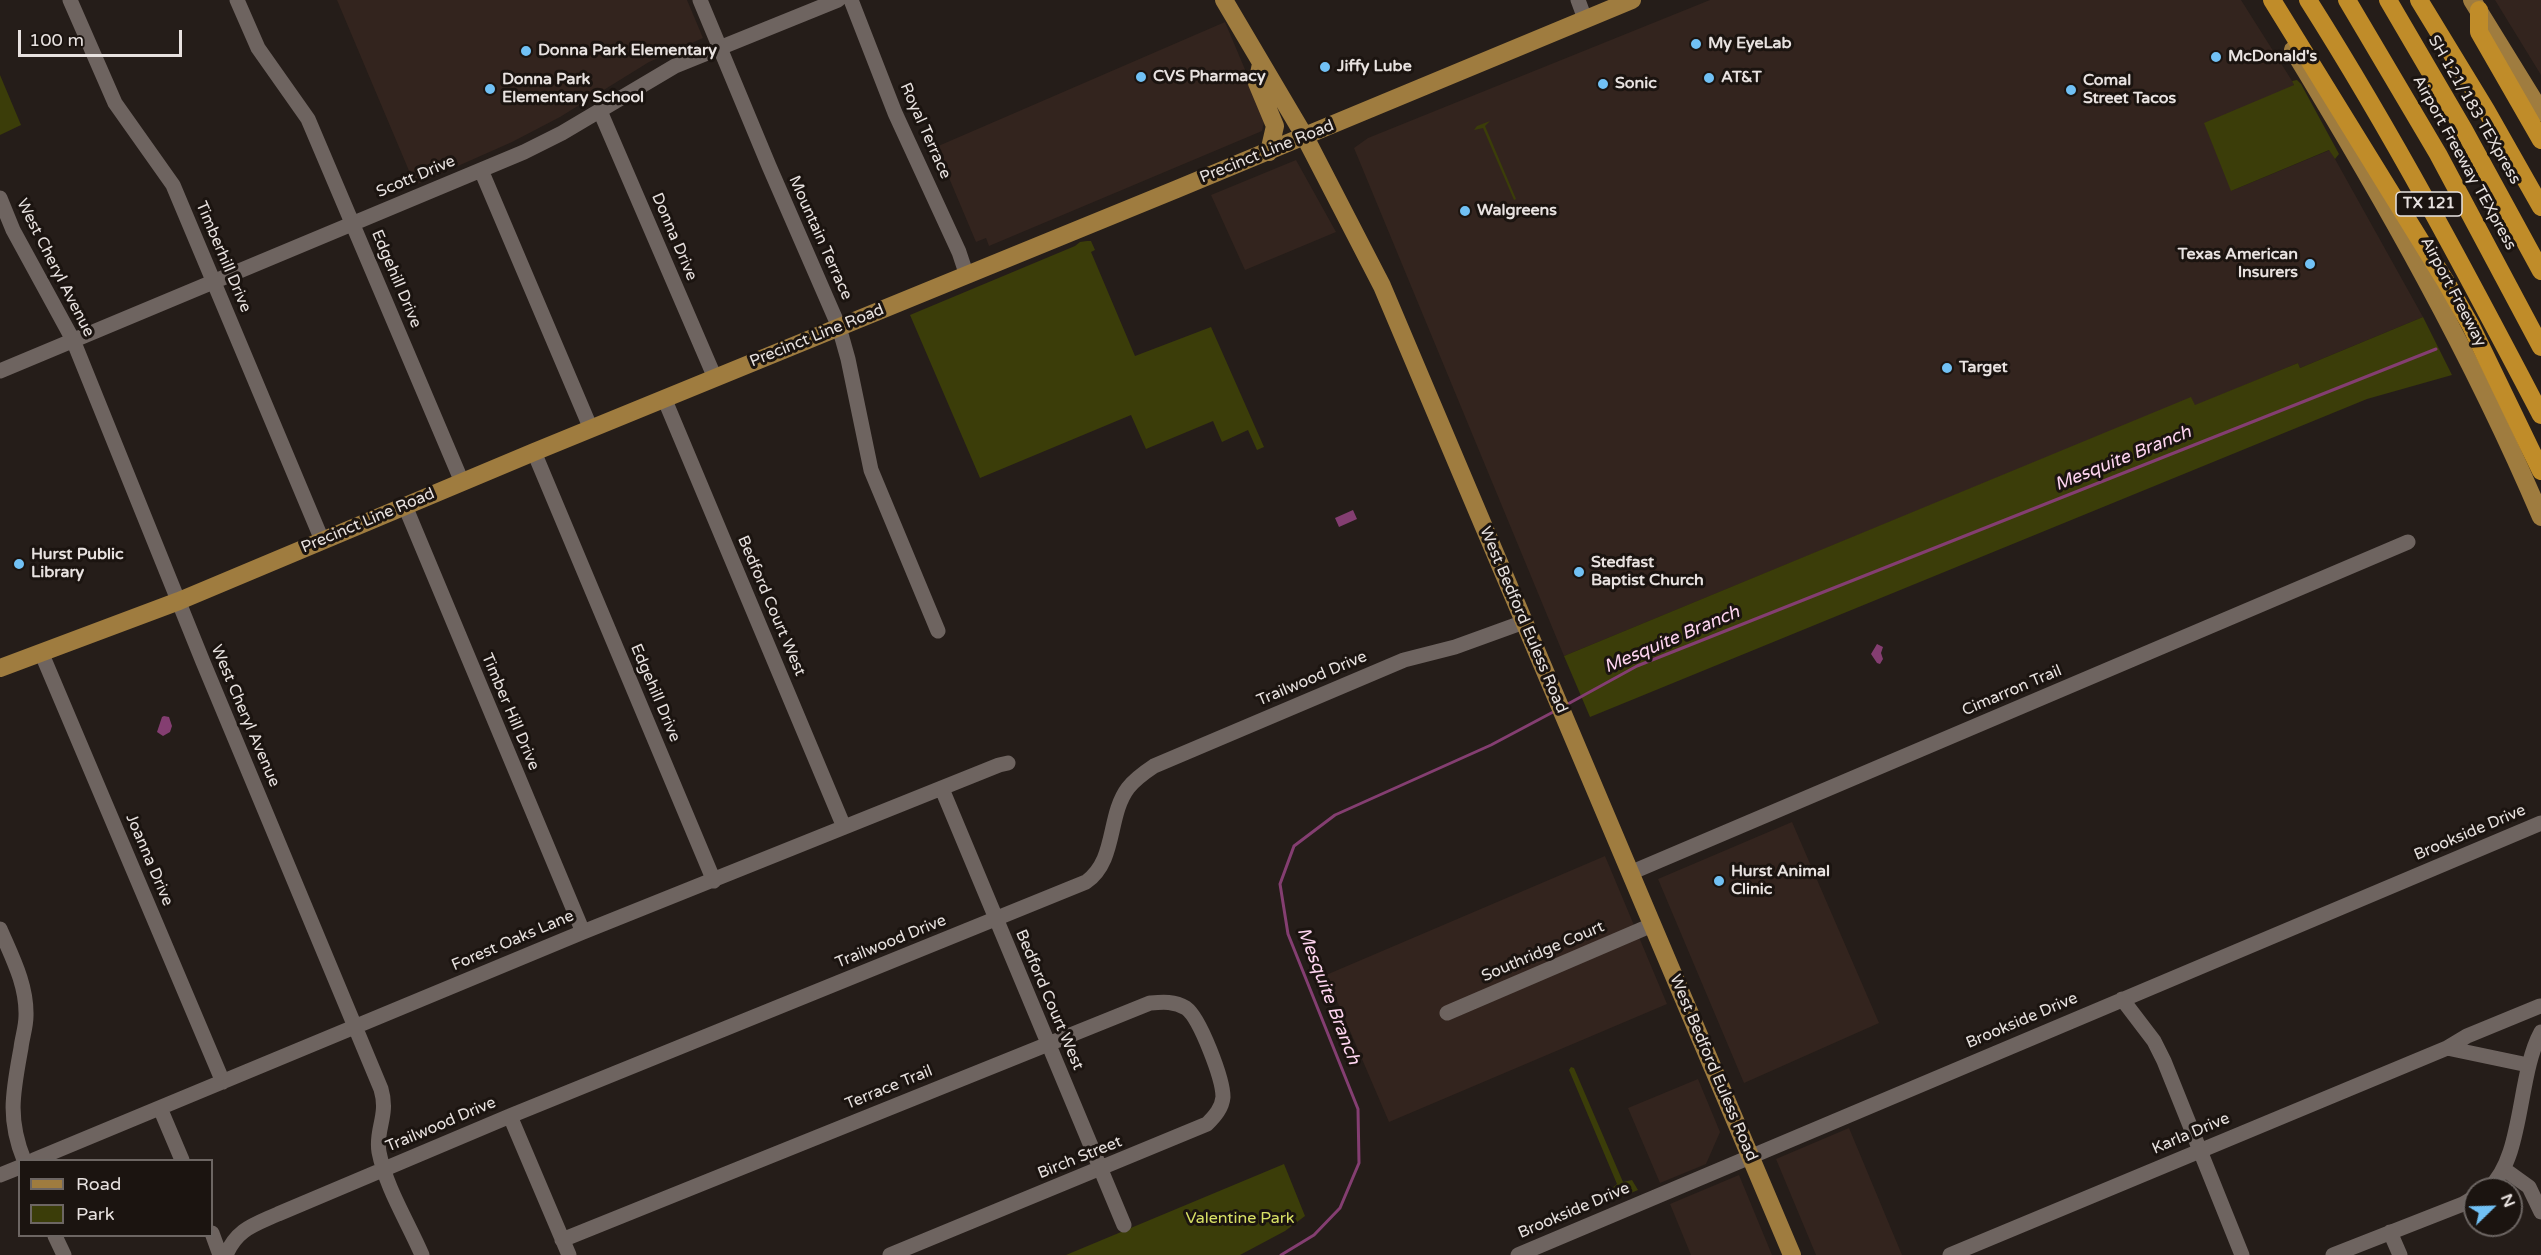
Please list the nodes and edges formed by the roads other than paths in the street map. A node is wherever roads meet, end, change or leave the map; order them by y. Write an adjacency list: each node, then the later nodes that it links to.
1 (70, 0): 32 (street, Timberhill Drive)
2 (237, 0): 29 (street, Edgehill Drive)
3 (700, 0): 18 (street, Mountain Terrace)
4 (838, 0): 18 (street, Scott Drive)
5 (851, 0): 31 (street, Royal Terrace)
6 (1224, 0): 19 (main road, West Bedford Euless Road)
7 (1578, 0): 17 (street)
8 (1632, 0): 17 (main road, Precinct Line Road)
9 (2263, 0): 45 (main road, Airport Freeway)
10 (2272, 0): 42 (highway)
11 (2308, 0): 39 (highway, Airport Freeway / TX 121)
12 (2347, 0): 35 (highway, Airport Freeway TEXpress)
13 (2388, 0): 30 (highway, SH 121/183 TEXpress)
14 (2419, 0): 20 (highway)
15 (2434, 0): 20 (highway)
16 (2475, 5): 22 (main road); 24 (highway)
17 (1585, 19): 23 (main road, Precinct Line Road)
18 (721, 47): 21 (street, Scott Drive); 33 (street, Mountain Terrace)
19 (1262, 64): 23 (main road, West Bedford Euless Road); 25 (main road)
20 (2486, 110): 28 (highway)
21 (600, 111): 26 (street, Scott Drive); 37 (street, Donna Drive)
22 (2541, 112)
23 (1305, 136): 25 (main road, Precinct Line Road); 49 (main road, West Bedford Euless Road)
24 (2541, 140)
25 (1269, 152): 31 (main road, Precinct Line Road)
26 (481, 170): 29 (street, Scott Drive); 40 (street)
27 (0, 198): 34 (street, West Cheryl Avenue)
28 (2541, 207)
29 (353, 223): 32 (street, Scott Drive); 43 (street, Edgehill Drive)
30 (2541, 271)
31 (967, 276): 33 (main road, Precinct Line Road)
32 (214, 281): 34 (street, Scott Drive); 46 (street, Timberhill Drive)
33 (839, 327): 37 (main road, Precinct Line Road); 50 (street, Mountain Terrace)
34 (73, 340): 36 (street, Scott Drive); 48 (street, West Cheryl Avenue)
35 (2541, 347)
36 (0, 371)
37 (715, 378): 38 (main road, Precinct Line Road)
38 (664, 398): 40 (main road, Precinct Line Road); 56 (street, Bedford Court West)
39 (2541, 415)
40 (591, 429): 41 (main road, Precinct Line Road)
41 (534, 452): 43 (main road, Precinct Line Road); 58 (street, Edgehill Drive)
42 (2541, 471)
43 (462, 482): 44 (main road, Precinct Line Road)
44 (405, 506): 46 (main road, Precinct Line Road); 62 (street, Timber Hill Drive)
45 (2541, 517)
46 (322, 540): 48 (main road, Precinct Line Road)
47 (2408, 542): 57 (street, Cimarron Trail)
48 (179, 601): 51 (main road, Precinct Line Road); 66 (street, West Cheryl Avenue)
49 (1524, 622): 57 (main road, West Bedford Euless Road); 59 (street, Trailwood Drive)
50 (938, 631)
51 (41, 652): 52 (main road, Precinct Line Road); 72 (street, Joanna Drive)
52 (0, 668)
53 (1008, 763): 54 (street, Forest Oaks Lane)
54 (942, 789): 56 (street, Forest Oaks Lane); 59 (street, Bedford Court West)
55 (2541, 823): 63 (street, Brookside Drive)
56 (844, 827): 58 (street, Forest Oaks Lane)
57 (1630, 873): 60 (main road, West Bedford Euless Road)
58 (714, 881): 62 (street, Forest Oaks Lane)
59 (996, 919): 68 (street, Bedford Court West); 74 (street, Trailwood Drive)
60 (1652, 925): 65 (street, Southridge Court); 76 (main road, West Bedford Euless Road)
61 (0, 929): 77 (street)
62 (583, 932): 66 (street, Forest Oaks Lane)
63 (2122, 999): 75 (street); 76 (street, Brookside Drive)
64 (2540, 1005): 69 (street, Karla Drive)
65 (1447, 1013)
66 (356, 1026): 72 (street, Forest Oaks Lane); 81 (street, West Cheryl Avenue)
67 (2541, 1032): 71 (street)
68 (1047, 1043): 70 (street, Terrace Trail); 82 (street, Bedford Court West); 93 (street, Terrace Trail)
69 (2447, 1048): 71 (street); 75 (street, Karla Drive)
70 (1209, 1051): 82 (street, Birch Street)
71 (2528, 1065): 83 (street)
72 (223, 1082): 73 (street, Forest Oaks Lane)
73 (160, 1108): 78 (street, Forest Oaks Lane); 79 (street)
74 (510, 1116): 81 (street, Trailwood Drive); 93 (street)
75 (2200, 1150): 102 (street, Karla Drive); 103 (street)
76 (1750, 1156): 100 (street, Brookside Drive); 101 (main road, West Bedford Euless Road)
77 (23, 1159)
78 (39, 1159)
79 (181, 1159)
80 (18, 1168): 84 (street)
81 (384, 1169): 96 (street, Trailwood Drive); 97 (street, West Cheryl Avenue)
82 (1101, 1169): 89 (street, Bedford Court West); 99 (street, Birch Street)
83 (2504, 1169): 85 (street); 86 (street)
84 (0, 1175)
85 (2497, 1177)
86 (2535, 1184): 88 (street)
87 (2463, 1204): 90 (street)
88 (2541, 1212)
89 (1124, 1225)
90 (2390, 1232): 104 (street); 105 (street)
91 (213, 1236): 95 (street)
92 (56, 1237): 94 (street)
93 (562, 1240): 98 (street)
94 (64, 1255)
95 (220, 1255)
96 (226, 1255)
97 (422, 1255)
98 (569, 1255)
99 (890, 1255)
100 (1518, 1255)
101 (1792, 1255)
102 (1950, 1255)
103 (2242, 1255)
104 (2333, 1255)
105 (2400, 1255)

